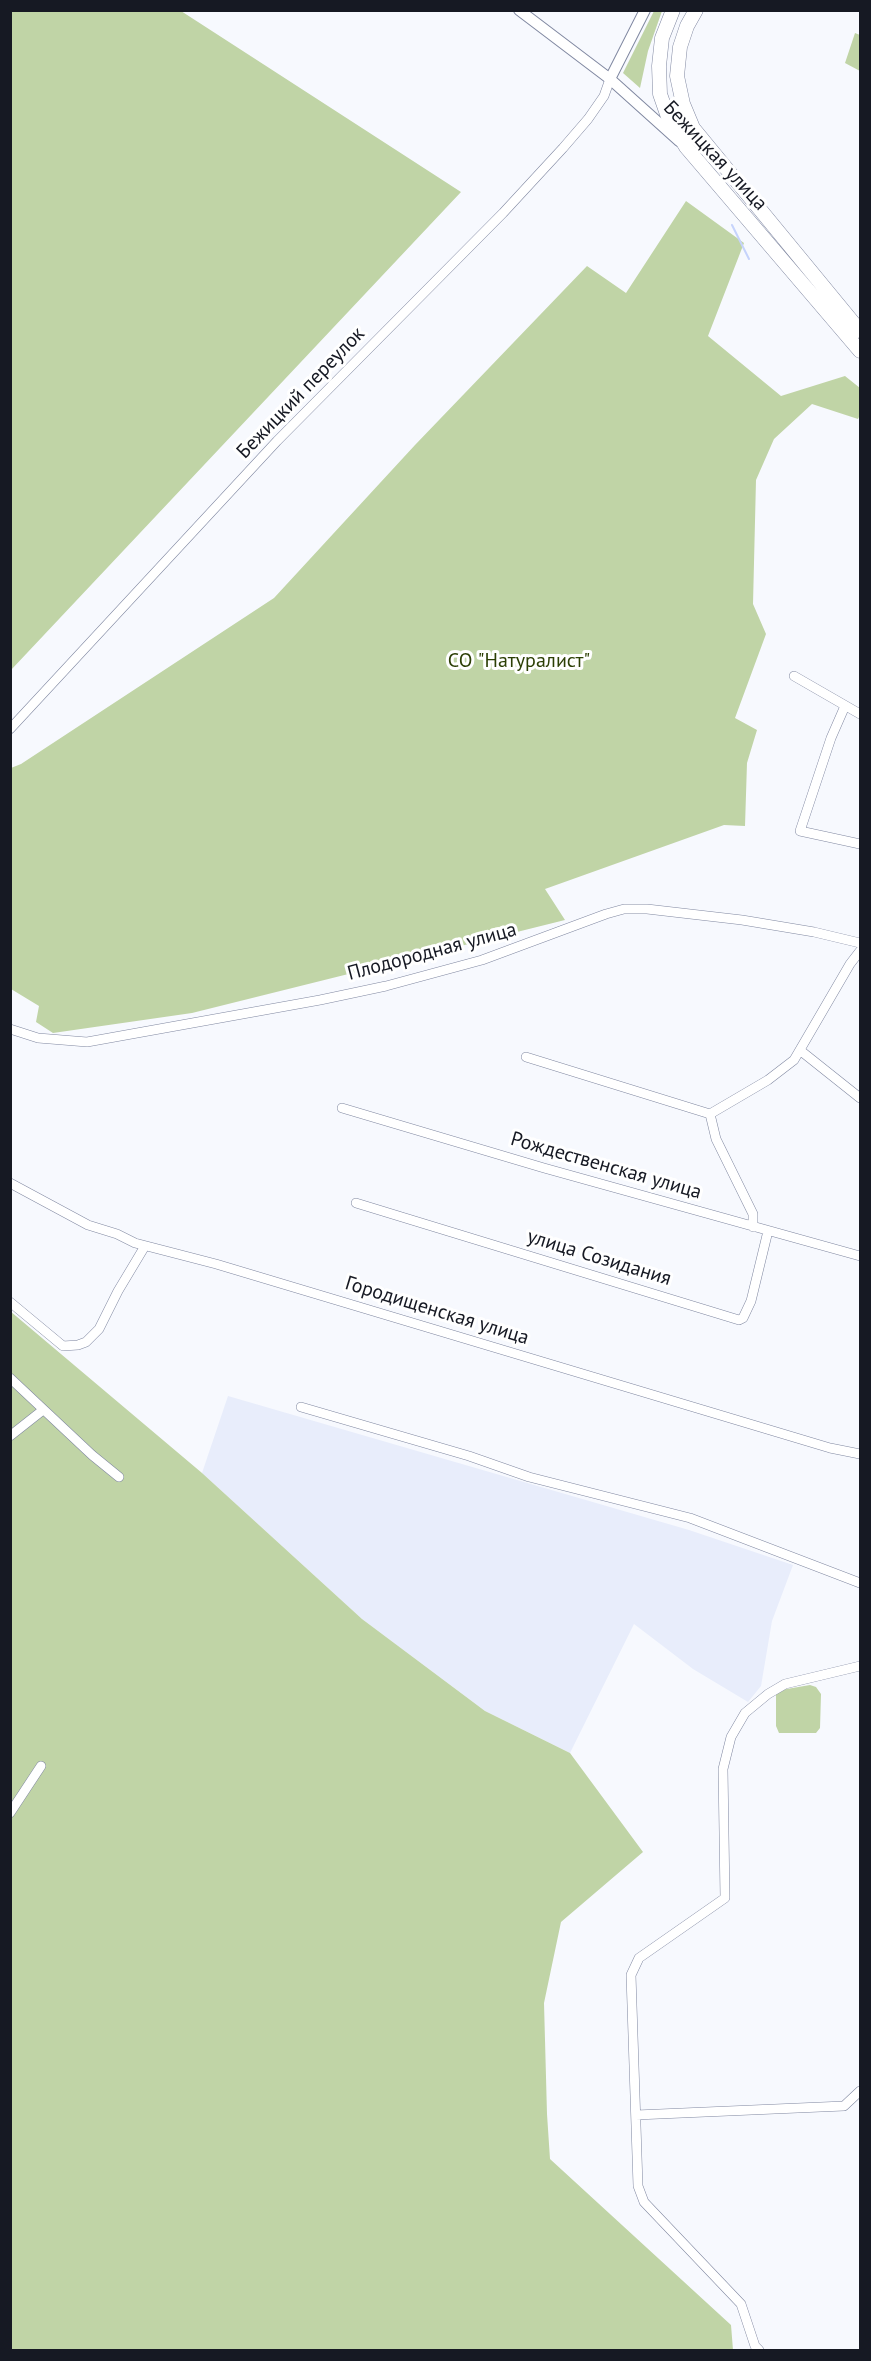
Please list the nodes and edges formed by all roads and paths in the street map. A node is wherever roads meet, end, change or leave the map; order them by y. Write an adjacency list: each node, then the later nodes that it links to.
1 (519, 10): 5 (street, Бежицкая улица)
2 (645, 10): 5 (street)
3 (673, 10): 6 (main road)
4 (696, 10): 7 (main road, Бежицкая улица)
5 (610, 79): 6 (street, Бежицкая улица); 12 (street, Бежицкий переулок)
6 (686, 147): 8 (main road, Бежицкая улица)
7 (861, 331)
8 (861, 351)
9 (794, 676): 10 (street)
10 (846, 706): 11 (street); 13 (street)
11 (861, 714)
12 (10, 729)
13 (861, 844)
14 (861, 943): 16 (street, Плодородная улица)
15 (861, 951): 17 (street)
16 (10, 1029)
17 (801, 1051): 19 (street); 21 (street)
18 (526, 1058): 21 (street)
19 (861, 1098)
20 (342, 1108): 24 (street, Рождественская улица)
21 (710, 1114): 24 (street)
22 (10, 1183): 26 (street, Городищенская улица)
23 (356, 1203): 25 (street, улица Созидания)
24 (753, 1227): 25 (street, Рождественская улица)
25 (768, 1231): 27 (street, Рождественская улица)
26 (145, 1246): 28 (street); 33 (street, Городищенская улица)
27 (861, 1256)
28 (10, 1302)
29 (10, 1378): 31 (street)
30 (300, 1407): 35 (street)
31 (43, 1410): 32 (street); 34 (street)
32 (10, 1436)
33 (861, 1454)
34 (119, 1477)
35 (861, 1582)
36 (861, 1666): 40 (street)
37 (41, 1766): 38 (street)
38 (10, 1813)
39 (861, 2091): 40 (street)
40 (636, 2115): 41 (street)
41 (759, 2350)

